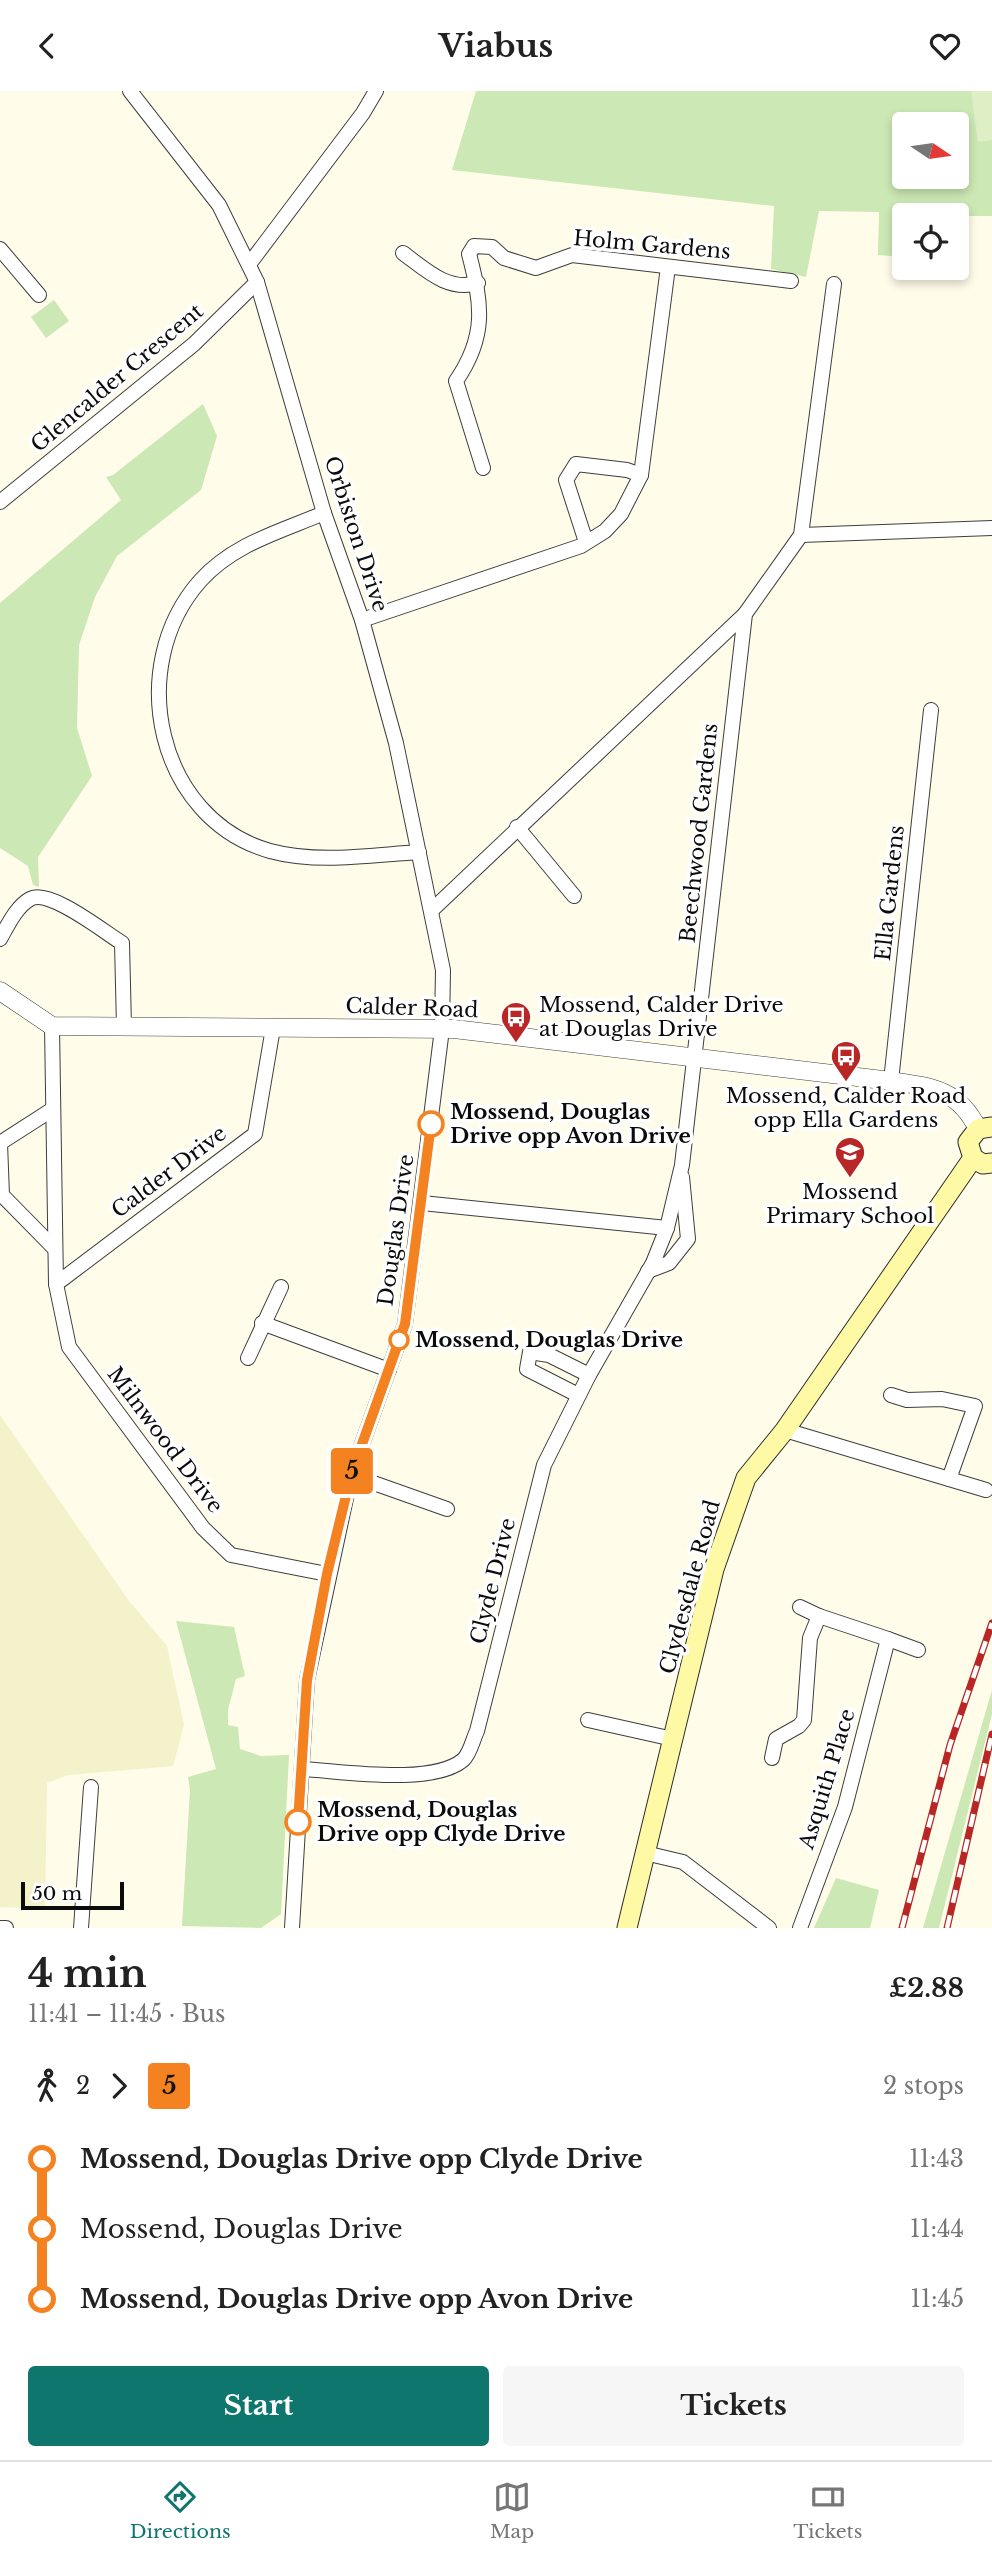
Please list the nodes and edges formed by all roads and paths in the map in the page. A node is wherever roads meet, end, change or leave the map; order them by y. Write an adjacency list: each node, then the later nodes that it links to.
1 (130, 91): 5 (street, Orbiston Drive)
2 (376, 91): 5 (street)
3 (0, 249): 11 (street)
4 (403, 253): 9 (street)
5 (250, 263): 8 (street, Orbiston Drive)
6 (668, 267): 7 (street, Holm Gardens); 9 (street, Holm Gardens); 13 (street)
7 (791, 281)
8 (257, 282): 14 (street, Glencalder Crescent); 15 (street, Orbiston Drive)
9 (478, 283): 12 (street, Holm Gardens)
10 (834, 284): 17 (street)
11 (39, 295)
12 (483, 468)
13 (641, 475): 18 (street); 18 (street)
14 (0, 502)
15 (324, 513): 20 (street, Orbiston Drive); 23 (street)
16 (992, 528): 17 (street)
17 (801, 535): 19 (street, Beechwood Gardens)
18 (586, 542): 20 (street)
19 (745, 614): 22 (street, Beechwood Gardens); 32 (street, Beechwood Gardens)
20 (362, 619): 23 (street, Orbiston Drive)
21 (931, 710): 33 (street, Ella Gardens)
22 (517, 827): 24 (street); 25 (street, Beechwood Gardens)
23 (419, 852): 25 (street, Orbiston Drive)
24 (574, 896)
25 (432, 910): 31 (street, Orbiston Drive)
26 (0, 939): 29 (street)
27 (0, 991): 28 (street)
28 (52, 1026): 29 (street, Calder Road); 34 (street, Milnwood Drive)
29 (124, 1027): 30 (street, Calder Road)
30 (273, 1028): 31 (street, Calder Road); 42 (street, Calder Drive)
31 (442, 1029): 32 (street, Calder Road); 38 (street, Douglas Drive)
32 (695, 1057): 33 (street, Calder Road); 37 (street, Clyde Drive)
33 (891, 1081): 35 (street, Calder Road)
34 (53, 1109): 40 (street, Milnwood Drive); 40 (street)
35 (985, 1128): 36 (main road, Clydesdale Road)
36 (983, 1161): 50 (main road, Clydesdale Road)
37 (682, 1165): 39 (street, Clyde Drive); 41 (street, Clyde Drive)
38 (422, 1203): 39 (street); 46 (street, Douglas Drive)
39 (667, 1228): 41 (street, Clyde Drive)
40 (55, 1249): 42 (street, Milnwood Drive)
41 (648, 1271): 47 (street, Clyde Drive)
42 (56, 1284): 55 (street, Milnwood Drive)
43 (281, 1287): 44 (street)
44 (262, 1323): 45 (street); 46 (street)
45 (248, 1357)
46 (389, 1370): 51 (street, Douglas Drive)
47 (589, 1375): 48 (street, Clyde Drive); 48 (street)
48 (578, 1395): 63 (street, Clyde Drive)
49 (891, 1395): 52 (street)
50 (785, 1430): 52 (street); 61 (main road, Clydesdale Road)
51 (351, 1475): 54 (street); 55 (street, Douglas Drive)
52 (949, 1479): 53 (street)
53 (986, 1490)
54 (447, 1509)
55 (327, 1574): 63 (street, Douglas Drive)
56 (800, 1607): 57 (street)
57 (820, 1616): 58 (street); 62 (street, Asquith Place)
58 (888, 1639): 59 (street); 72 (street, Asquith Place)
59 (918, 1650)
60 (588, 1720): 61 (street)
61 (673, 1739): 65 (main road, Clydesdale Road)
62 (772, 1758)
63 (302, 1769): 69 (street, Douglas Drive)
64 (91, 1787): 68 (street)
65 (645, 1853): 70 (main road, Clydesdale Road); 71 (street)
66 (0, 1928): 67 (street)
67 (6, 1928)
68 (81, 1928)
69 (292, 1928)
70 (627, 1928)
71 (769, 1928)
72 (800, 1928)

